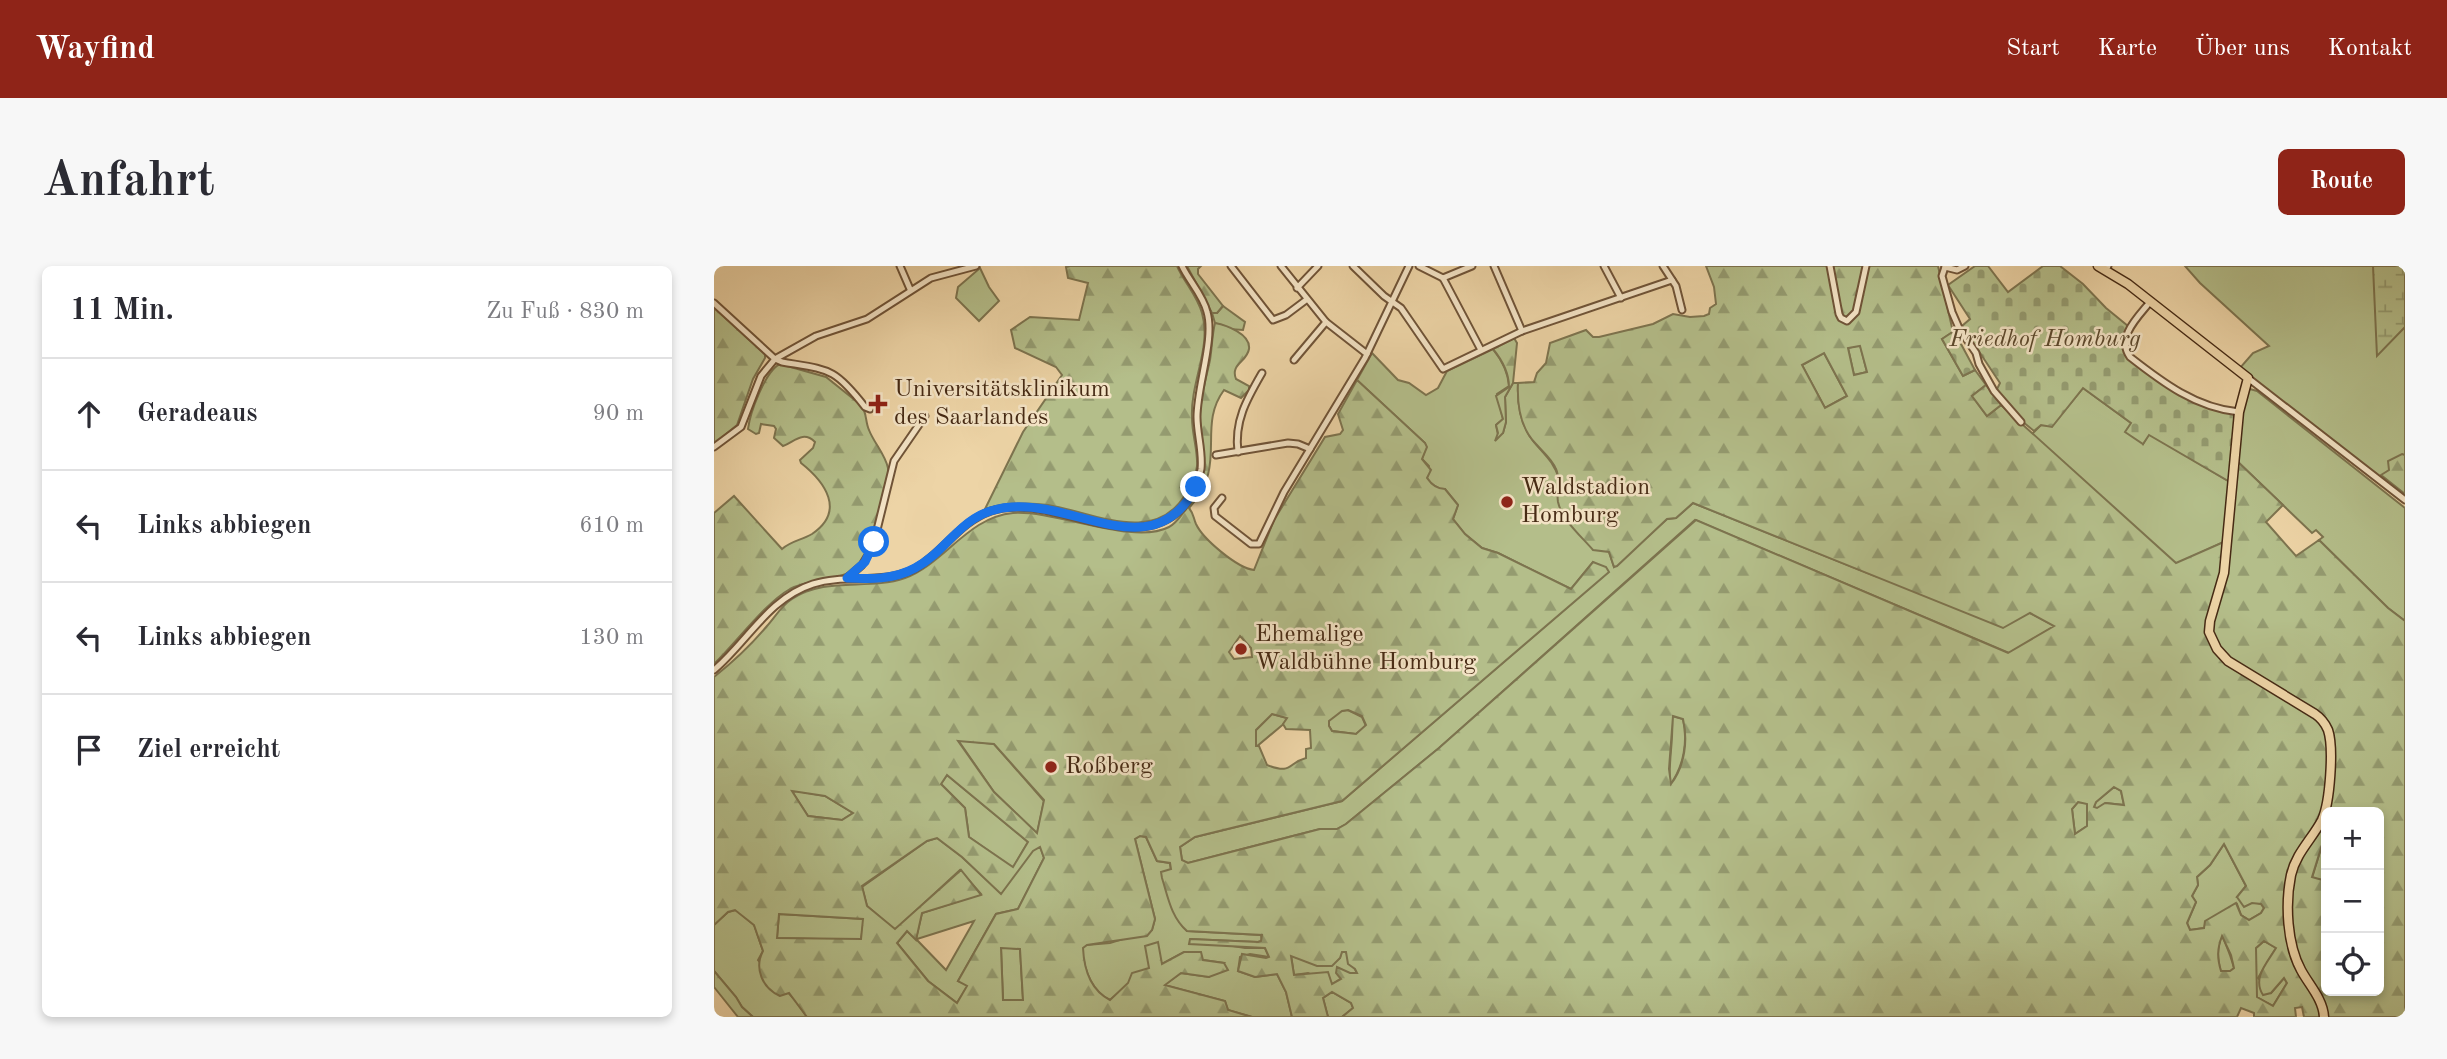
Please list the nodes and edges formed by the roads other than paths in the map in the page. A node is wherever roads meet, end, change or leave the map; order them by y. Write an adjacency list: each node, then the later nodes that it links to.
1 (900, 266): 23 (street)
2 (976, 266): 23 (street)
3 (1182, 266): 48 (street)
4 (1231, 266): 25 (street)
5 (1280, 266): 22 (street)
6 (1318, 266): 22 (street)
7 (1353, 266): 26 (street)
8 (1409, 266): 26 (street)
9 (1419, 266): 20 (street)
10 (1472, 266): 20 (street)
11 (1503, 266): 18 (street)
12 (1604, 266): 24 (street)
13 (1663, 266): 21 (street)
14 (1830, 266): 15 (street)
15 (1866, 266)
16 (1965, 266): 19 (street)
17 (2098, 266): 27 (main road)
18 (1494, 267): 31 (street)
19 (1945, 267): 41 (street)
20 (1443, 278): 32 (street)
21 (1672, 280): 24 (street); 29 (street)
22 (1297, 288): 25 (street)
23 (910, 289): 34 (street)
24 (1621, 298): 31 (street)
25 (1306, 300): 30 (street)
26 (1393, 302): 32 (street); 33 (street)
27 (2150, 302): 37 (main road); 39 (street)
28 (714, 303): 34 (street)
29 (1682, 310)
30 (1326, 322): 33 (street); 35 (street)
31 (1522, 331): 32 (street)
32 (1481, 350)
33 (1367, 354): 43 (street)
34 (775, 359): 38 (street); 42 (street)
35 (1294, 360)
36 (1262, 373): 44 (street)
37 (2248, 378): 39 (main road); 47 (street)
38 (870, 409)
39 (2239, 412): 50 (main road)
40 (925, 416): 48 (street)
41 (2021, 422)
42 (714, 447)
43 (1310, 449): 44 (street); 46 (street)
44 (1238, 452): 45 (street)
45 (1216, 455)
46 (1222, 498)
47 (2405, 500)
48 (847, 578): 49 (street)
49 (714, 670)
50 (2324, 1017)

